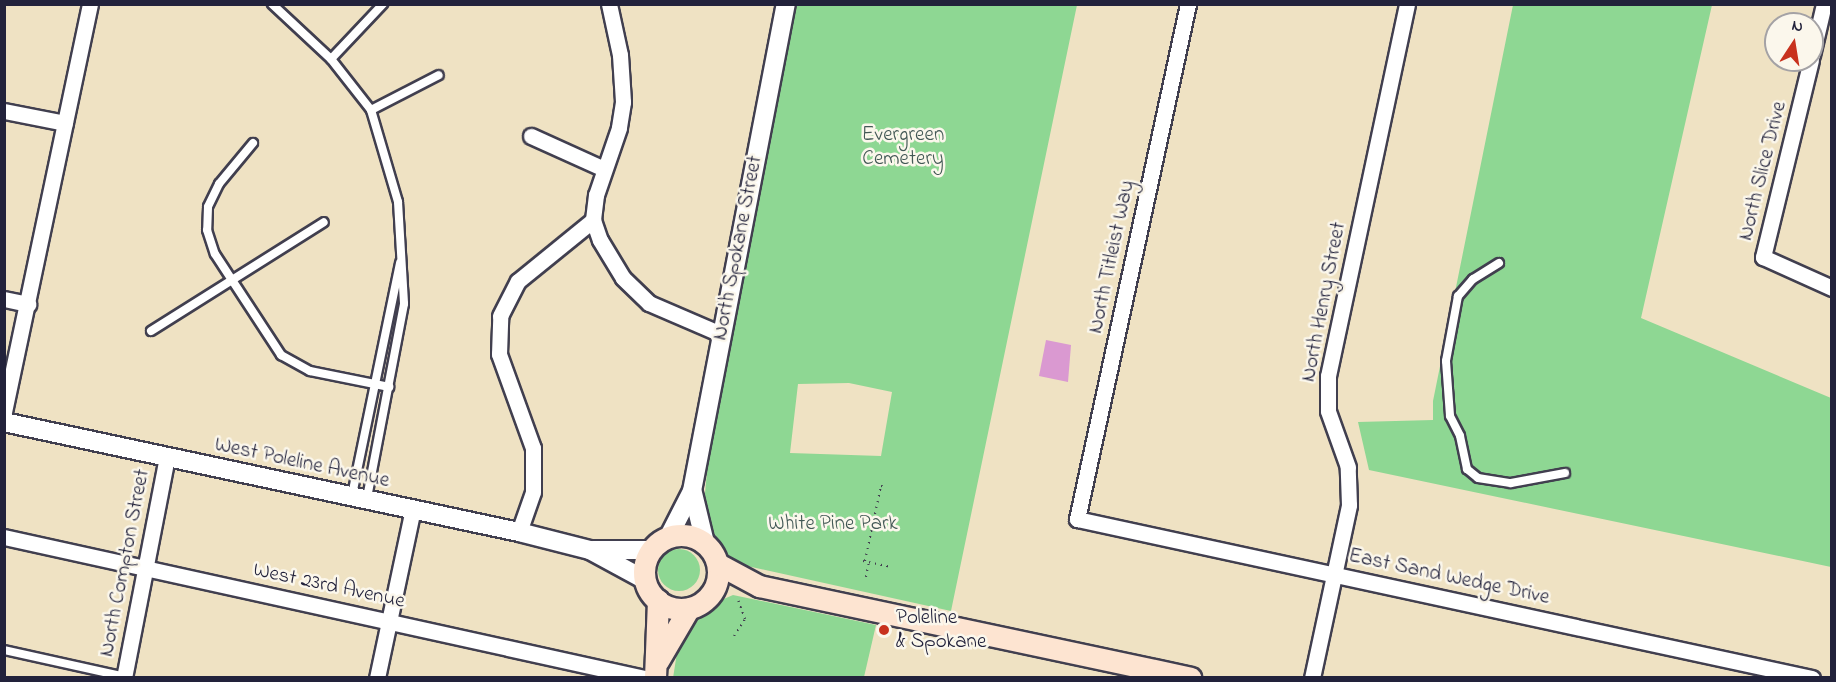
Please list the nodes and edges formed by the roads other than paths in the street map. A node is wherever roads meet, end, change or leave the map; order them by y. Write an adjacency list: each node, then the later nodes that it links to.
1 (90, 4): 13 (street)
2 (272, 4): 8 (lane)
3 (383, 4): 8 (lane)
4 (609, 4): 16 (street)
5 (786, 4): 26 (street, North Spokane Street)
6 (1188, 4): 36 (street, North Titleist Way)
7 (1407, 4): 44 (street, North Henry Street)
8 (331, 59): 11 (lane)
9 (1808, 72): 22 (street, North Slice Drive)
10 (439, 75): 11 (lane)
11 (370, 110): 19 (lane)
12 (4, 111): 13 (street)
13 (65, 123): 24 (street)
14 (531, 136): 16 (street)
15 (253, 143): 21 (lane)
16 (604, 169): 17 (street)
17 (593, 220): 26 (street); 37 (street)
18 (324, 222): 21 (lane)
19 (402, 256): 27 (lane); 28 (lane)
20 (1499, 262): 32 (lane)
21 (232, 280): 25 (lane); 27 (lane)
22 (1832, 288)
23 (4, 299): 24 (street)
24 (28, 304): 29 (street)
25 (151, 331)
26 (721, 334): 33 (street, North Spokane Street)
27 (373, 384): 28 (lane); 34 (lane)
28 (389, 387): 34 (lane)
29 (4, 412)
30 (4, 422): 31 (street, West Poleline Avenue)
31 (167, 457): 34 (street, West Poleline Avenue); 43 (street, North Compton Street)
32 (1564, 473)
33 (693, 491): 39 (street, North Spokane Street); 40 (street, North Spokane Street)
34 (359, 498): 35 (street, West Poleline Avenue)
35 (413, 509): 37 (street, West Poleline Avenue); 49 (street)
36 (1077, 519): 44 (street, East Sand Wedge Drive)
37 (519, 532): 41 (street, West Poleline Avenue)
38 (4, 537): 43 (street, West 23rd Avenue)
39 (705, 543): 40 (main road); 42 (main road)
40 (659, 544): 41 (street, West Poleline Avenue); 45 (main road)
41 (590, 550): 45 (street, West Poleline Avenue)
42 (717, 564): 46 (main road); 48 (main road)
43 (144, 567): 49 (street, West 23rd Avenue); 52 (street, North Compton Street)
44 (1335, 574): 56 (street, North Henry Street); 57 (street, East Sand Wedge Drive)
45 (645, 580): 47 (main road)
46 (759, 586): 48 (main road); 55 (main road)
47 (658, 600): 48 (main road); 51 (main road)
48 (698, 603): 51 (main road)
49 (389, 621): 53 (street); 54 (street, West 23rd Avenue)
50 (4, 650): 52 (lane)
51 (657, 669)
52 (126, 677)
53 (377, 678)
54 (644, 678)
55 (1190, 678)
56 (1312, 678)
57 (1812, 678)

